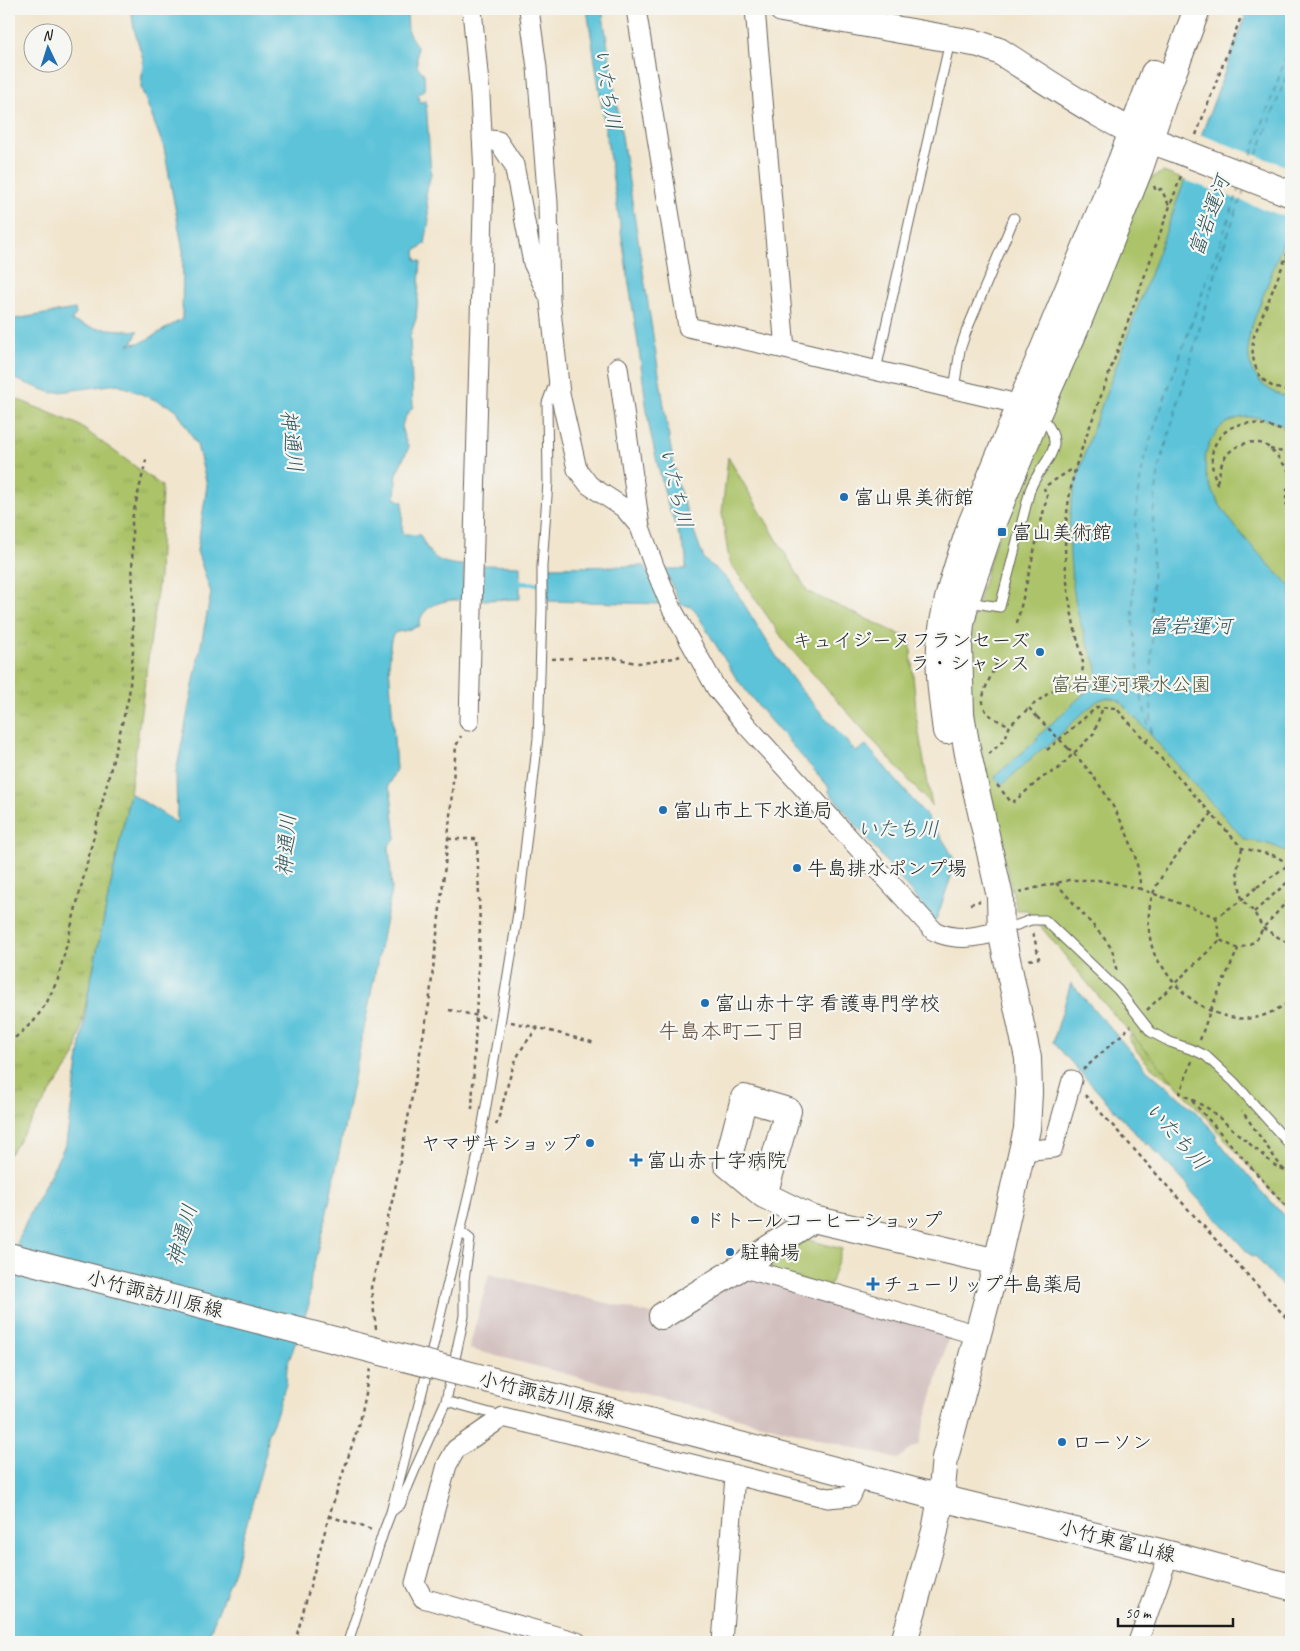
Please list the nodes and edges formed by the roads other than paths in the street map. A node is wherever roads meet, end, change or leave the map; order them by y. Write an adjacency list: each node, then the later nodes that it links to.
1 (472, 9): 10 (street)
2 (529, 9): 13 (street)
3 (636, 9): 14 (street)
4 (755, 9): 14 (street)
5 (782, 9): 8 (street)
6 (1179, 9): 9 (street)
7 (1197, 9): 9 (street)
8 (950, 38): 9 (street); 16 (lane)
9 (1140, 136): 11 (street, bridge); 19 (street)
10 (482, 139): 13 (street); 21 (street)
11 (1291, 194)
12 (1014, 218): 18 (lane)
13 (550, 301): 17 (street)
14 (785, 349): 16 (street)
15 (618, 368): 20 (street)
16 (876, 370): 18 (street)
17 (558, 374): 20 (street); 29 (lane)
18 (954, 389): 19 (street)
19 (1029, 410): 22 (street); 22 (street)
20 (640, 527): 23 (street)
21 (469, 721)
22 (984, 900): 23 (street)
23 (1003, 943): 25 (lane); 26 (street)
24 (1075, 1077): 26 (street)
25 (1291, 1146)
26 (1022, 1151): 31 (street)
27 (764, 1195): 28 (street)
28 (813, 1219): 31 (street); 32 (street)
29 (460, 1231): 35 (lane); 40 (lane)
30 (9, 1256): 38 (street, 小竹諏訪川原線, bridge)
31 (997, 1262): 34 (street)
32 (741, 1267): 33 (street); 34 (street)
33 (662, 1316)
34 (978, 1335): 39 (street)
35 (446, 1401): 36 (lane); 40 (lane)
36 (503, 1417): 37 (street); 43 (street)
37 (735, 1476): 38 (street); 46 (street)
38 (860, 1476): 39 (street, 小竹諏訪川原線)
39 (941, 1498): 41 (street, 小竹東富山線); 47 (street)
40 (391, 1512): 44 (lane)
41 (1170, 1554): 42 (street, 小竹東富山線); 48 (street)
42 (1291, 1587)
43 (551, 1639): 45 (street)
44 (348, 1642)
45 (577, 1642)
46 (722, 1642)
47 (904, 1642)
48 (1138, 1642)

